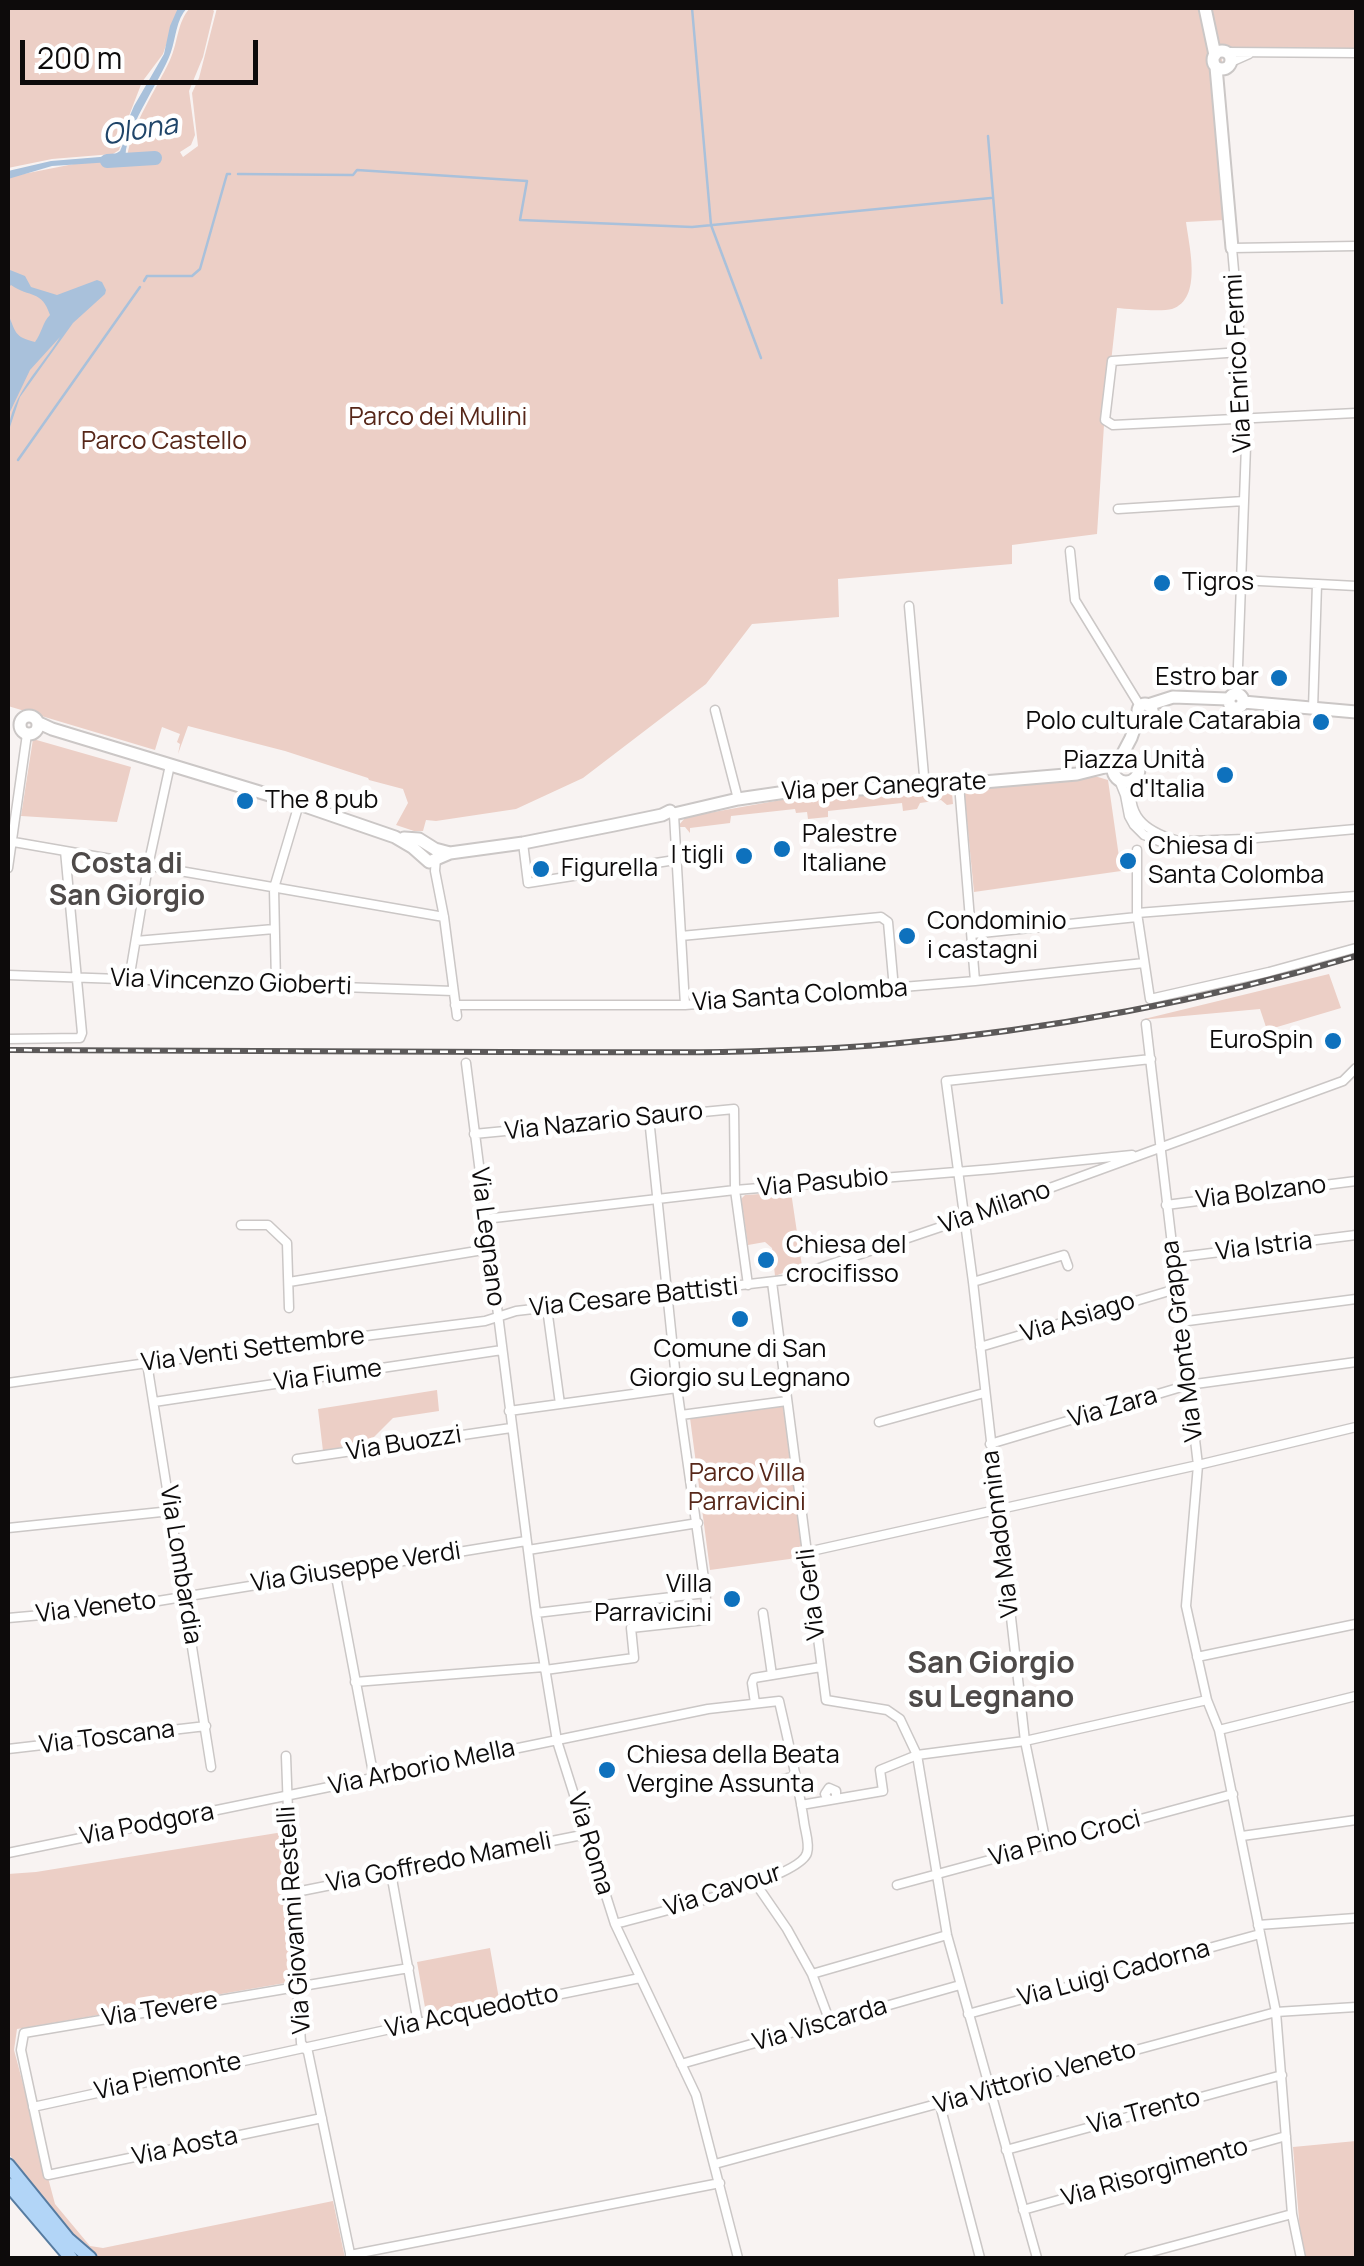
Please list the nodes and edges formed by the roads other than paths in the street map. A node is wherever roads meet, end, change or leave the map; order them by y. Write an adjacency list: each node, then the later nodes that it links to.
1 (1205, 8): 3 (street)
2 (1356, 53): 3 (street)
3 (1223, 59): 5 (street, Via Enrico Fermi)
4 (1356, 246): 5 (street)
5 (1232, 248): 6 (street, Via Enrico Fermi)
6 (1241, 352): 8 (street, Via Enrico Fermi); 8 (street)
7 (1356, 413): 8 (street)
8 (1246, 418): 9 (street, Via Enrico Fermi)
9 (1244, 501): 10 (street); 12 (street, Via Enrico Fermi)
10 (1118, 509)
11 (1070, 551): 19 (street)
12 (1241, 580): 13 (street); 16 (street, Via Enrico Fermi)
13 (1317, 584): 14 (street); 17 (street)
14 (1356, 586)
15 (909, 606): 27 (street)
16 (1236, 698): 17 (street); 19 (street)
17 (1313, 709): 20 (street)
18 (716, 710): 28 (street)
19 (1144, 711): 22 (street)
20 (1356, 712)
21 (23, 723): 23 (street); 32 (street)
22 (1123, 759): 24 (street, Via per Canegrate); 25 (street); 25 (street)
23 (170, 765): 29 (street); 38 (street)
24 (1090, 771): 25 (street, Via per Canegrate); 26 (street, Via per Canegrate)
25 (1123, 779): 31 (street)
26 (960, 784): 27 (street, Via per Canegrate); 45 (street)
27 (925, 787): 28 (street, Via per Canegrate)
28 (738, 799): 30 (street, Via per Canegrate)
29 (299, 804): 36 (street); 40 (street)
30 (672, 814): 33 (street, Via per Canegrate); 37 (street)
31 (1356, 829)
32 (10, 841): 35 (street); 39 (street)
33 (523, 843): 36 (street, Via per Canegrate); 37 (street)
34 (1136, 850): 42 (street)
35 (65, 851): 38 (street); 51 (street)
36 (434, 860): 43 (street)
37 (676, 860): 46 (street)
38 (148, 866): 40 (street); 47 (street)
39 (8, 868)
40 (274, 888): 43 (street); 44 (street)
41 (1356, 896): 42 (street)
42 (1137, 915): 45 (street); 49 (street)
43 (444, 917): 56 (street)
44 (274, 929): 47 (street); 54 (street)
45 (972, 934): 53 (street)
46 (681, 936): 55 (street); 58 (street)
47 (136, 941): 52 (street)
48 (1356, 948): 49 (street)
49 (1144, 963): 53 (street, Via Santa Colomba)
50 (8, 975): 51 (street, Via Vincenzo Gioberti)
51 (76, 978): 52 (street, Via Vincenzo Gioberti); 61 (street)
52 (129, 980): 54 (street, Via Vincenzo Gioberti)
53 (976, 982): 55 (street, Via Santa Colomba)
54 (276, 984): 56 (street, Via Vincenzo Gioberti)
55 (894, 989): 58 (street, Via Santa Colomba)
56 (454, 991): 57 (street)
57 (456, 1005): 58 (street, Via Santa Colomba); 59 (street)
58 (686, 1005)
59 (457, 1016)
60 (1146, 1024): 62 (street, Via Monte Grappa)
61 (8, 1038)
62 (1151, 1059): 69 (street, Via Monte Grappa); 70 (street, Via Madonnina)
63 (466, 1063): 68 (street, Via Legnano)
64 (1355, 1069): 65 (street); 66 (street)
65 (1344, 1081): 66 (street); 69 (street)
66 (1355, 1084)
67 (649, 1118): 68 (street, Via Nazario Sauro); 72 (street, Via Nazario Sauro); 73 (street)
68 (474, 1134): 75 (street, Via Legnano)
69 (1160, 1148): 70 (street, Via Pasubio); 74 (street, Via Monte Grappa); 76 (street, Via Milano)
70 (957, 1171): 72 (street, Via Pasubio); 76 (street, Via Madonnina)
71 (1356, 1181): 74 (street, Via Bolzano)
72 (735, 1190): 73 (street, Via Pasubio); 85 (street)
73 (658, 1200): 75 (street, Via Pasubio); 87 (street)
74 (1166, 1205): 80 (street, Via Monte Grappa)
75 (485, 1219): 79 (street, Via Legnano)
76 (964, 1219): 83 (street, Via Milano); 84 (street, Via Madonnina)
77 (241, 1226): 82 (street)
78 (1356, 1235): 80 (street, Via Istria)
79 (489, 1249): 82 (street); 91 (street, Via Legnano)
80 (1172, 1258): 86 (street, Via Monte Grappa)
81 (1068, 1266): 84 (street)
82 (290, 1282): 89 (street)
83 (772, 1282): 85 (street, Via Cesare Battisti); 101 (street, Via Gerli)
84 (973, 1282): 93 (street, Via Madonnina)
85 (748, 1285): 87 (street, Via Cesare Battisti)
86 (1176, 1289): 92 (street, Via Monte Grappa); 93 (street, Via Asiago)
87 (668, 1295): 90 (street, Via Cesare Battisti); 99 (street)
88 (1356, 1299): 92 (street)
89 (290, 1308)
90 (548, 1308): 91 (street, Via Cesare Battisti); 103 (street)
91 (498, 1317): 94 (street, Via Legnano); 95 (street, Via Venti Settembre)
92 (1180, 1322): 98 (street, Via Monte Grappa)
93 (980, 1347): 100 (street, Via Madonnina)
94 (502, 1350): 102 (street, Via Fiume); 104 (street, Via Legnano)
95 (148, 1362): 97 (street, Via Venti Settembre); 102 (street, Via Lombardia)
96 (1356, 1362): 98 (street, Via Zara)
97 (8, 1383)
98 (1188, 1386): 109 (street, Via Zara); 111 (street, Via Monte Grappa)
99 (677, 1388): 103 (street); 105 (street)
100 (984, 1393): 106 (street); 109 (street, Via Madonnina)
101 (787, 1401): 105 (street); 117 (street, Via Gerli)
102 (154, 1402): 113 (street, Via Lombardia)
103 (560, 1404): 104 (street)
104 (509, 1411): 107 (street, Via Roma)
105 (680, 1415): 114 (street)
106 (878, 1422)
107 (511, 1428): 110 (street, Via Buozzi); 116 (street, Via Roma)
108 (1356, 1428): 111 (street)
109 (990, 1444): 112 (street, Via Madonnina)
110 (297, 1459)
111 (1198, 1465): 112 (street); 125 (street, Via Monte Grappa)
112 (999, 1510): 117 (street); 137 (street, Via Madonnina)
113 (171, 1511): 115 (street); 120 (street, Via Lombardia)
114 (698, 1523): 116 (street, Via Giuseppe Verdi); 119 (street)
115 (8, 1528)
116 (527, 1545): 118 (street, Via Giuseppe Verdi); 121 (street, Via Roma)
117 (807, 1552): 126 (street, Via Gerli)
118 (334, 1572): 120 (street, Via Giuseppe Verdi); 129 (street)
119 (706, 1593): 121 (street); 127 (street)
120 (185, 1596): 123 (street, Via Veneto); 134 (street, Via Lombardia)
121 (536, 1613): 127 (street, Via Roma)
122 (763, 1613): 128 (street)
123 (8, 1618)
124 (1356, 1624): 125 (street)
125 (1196, 1657): 131 (street, Via Monte Grappa)
126 (821, 1667): 128 (street); 139 (street, Via Gerli)
127 (545, 1668): 129 (street); 136 (street, Via Roma)
128 (772, 1675): 133 (street)
129 (355, 1682): 143 (street)
130 (1356, 1696): 135 (street)
131 (1207, 1700): 135 (street, Via Monte Grappa); 137 (street)
132 (779, 1701): 133 (street, Via Arborio Mella); 142 (street, Via Cavour)
133 (755, 1704): 136 (street, Via Arborio Mella)
134 (206, 1726): 138 (street, Via Toscana); 141 (street, Via Lombardia)
135 (1220, 1730): 145 (street, Via Monte Grappa)
136 (558, 1741): 143 (street, Via Arborio Mella); 149 (street, Via Roma)
137 (1025, 1741): 139 (street); 151 (street, Via Madonnina)
138 (8, 1749)
139 (917, 1755): 147 (street); 154 (street)
140 (286, 1756): 146 (street, Via Giovanni Restelli)
141 (211, 1767)
142 (796, 1776): 144 (street); 147 (street, Via Cavour)
143 (374, 1778): 146 (street, Via Arborio Mella)
144 (756, 1785)
145 (1233, 1794): 150 (street, Via Monte Grappa); 151 (street, Via Pino Croci)
146 (287, 1796): 152 (street, Via Podgora); 157 (street, Via Giovanni Restelli)
147 (802, 1806): 155 (street, Via Cavour)
148 (1356, 1820): 150 (street)
149 (588, 1834): 153 (street, Via Goffredo Mameli); 159 (street, Via Roma)
150 (1242, 1836): 160 (street, Via Monte Grappa)
151 (1046, 1843): 154 (street, Via Pino Croci)
152 (8, 1853)
153 (391, 1873): 157 (street, Via Goffredo Mameli); 162 (street)
154 (938, 1873): 156 (street, Via Pino Croci); 161 (street)
155 (756, 1884): 159 (street, Via Cavour); 163 (street)
156 (897, 1885)
157 (291, 1893): 166 (street, Via Giovanni Restelli)
158 (1356, 1918): 160 (street, Via Luigi Cadorna)
159 (615, 1924): 164 (street, Via Roma)
160 (1259, 1929): 168 (street, Via Monte Grappa); 169 (street, Via Luigi Cadorna)
161 (947, 1935): 163 (street); 165 (street)
162 (408, 1968): 166 (street, Via Tevere); 170 (street)
163 (812, 1974): 171 (street)
164 (640, 1978): 170 (street, Via Acquedotto); 173 (street, Via Roma)
165 (960, 1985): 169 (street); 171 (street, Via Viscarda)
166 (297, 1988): 172 (street, Via Giovanni Restelli); 177 (street, Via Tevere)
167 (1356, 2007): 168 (street, Via Vittorio Veneto)
168 (1276, 2012): 174 (street, Via Monte Grappa); 175 (street, Via Vittorio Veneto)
169 (968, 2014): 175 (street)
170 (418, 2022): 172 (street, Via Acquedotto)
171 (830, 2022): 173 (street, Via Viscarda)
172 (304, 2048): 177 (street, Via Piemonte); 178 (street, Via Giovanni Restelli)
173 (681, 2064): 182 (street, Via Roma)
174 (1282, 2074): 179 (street, Via Monte Grappa); 180 (street, Via Trento)
175 (989, 2090): 176 (street, Via Vittorio Veneto); 180 (street)
176 (940, 2105): 182 (street, Via Vittorio Veneto); 191 (street)
177 (32, 2107): 178 (street, Via Aosta)
178 (322, 2118): 187 (street, Via Giovanni Restelli)
179 (1286, 2136): 185 (street, Via Risorgimento); 186 (street, Via Monte Grappa)
180 (1006, 2150): 185 (street)
181 (8, 2164): 189 (main road)
182 (715, 2164): 183 (street, Via Roma)
183 (720, 2183): 187 (street); 190 (street, Via Roma)
184 (8, 2184): 188 (main road)
185 (1023, 2210): 192 (street)
186 (1292, 2214): 193 (street); 194 (street, Via Monte Grappa)
187 (350, 2256)
188 (71, 2258)
189 (90, 2258)
190 (738, 2258)
191 (980, 2258)
192 (1037, 2258)
193 (1129, 2258)
194 (1300, 2258)

